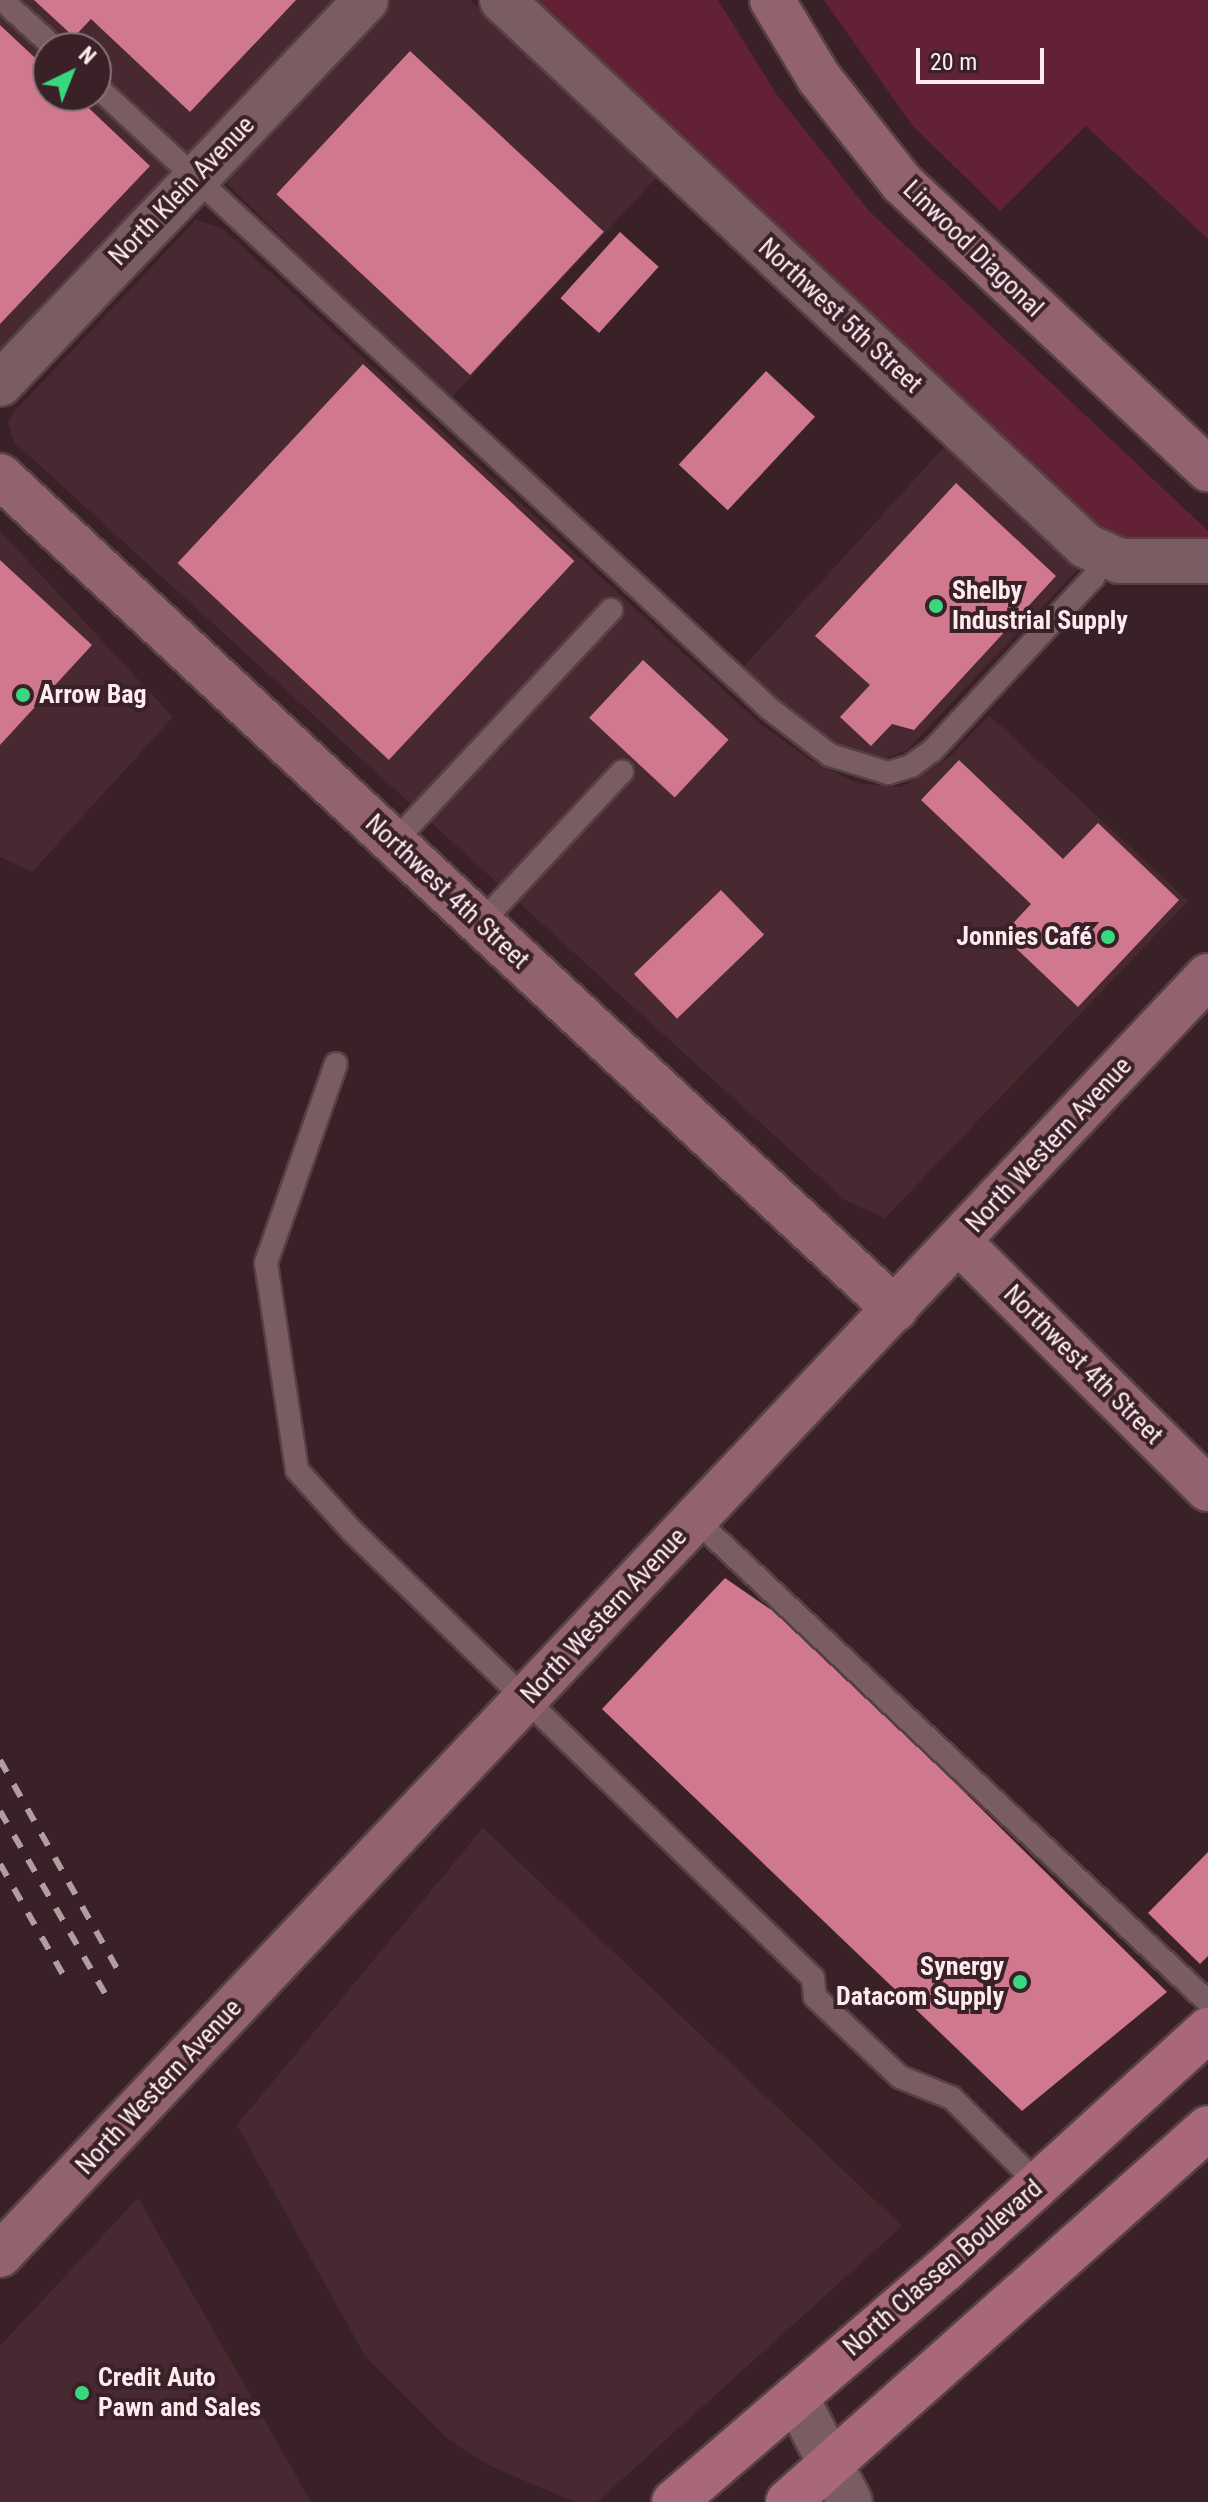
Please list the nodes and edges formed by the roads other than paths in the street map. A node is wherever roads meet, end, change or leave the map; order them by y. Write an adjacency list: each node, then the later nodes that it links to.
1 (2, 0): 5 (lane)
2 (366, 0): 7 (street, North Klein Avenue)
3 (502, 0): 11 (street, Northwest 5th Street)
4 (772, 0): 9 (main road, Linwood Diagonal)
5 (37, 32)
6 (112, 101): 7 (lane)
7 (194, 176): 8 (street, North Klein Avenue); 11 (lane)
8 (0, 384)
9 (1208, 469)
10 (0, 476): 15 (main road, Northwest 4th Street)
11 (1095, 551): 12 (street)
12 (1208, 561)
13 (611, 610): 15 (lane)
14 (622, 772): 16 (lane)
15 (394, 842): 16 (main road, Northwest 4th Street)
16 (481, 923): 20 (main road, Northwest 4th Street)
17 (1208, 977): 19 (main road, North Western Avenue)
18 (336, 1064): 23 (lane)
19 (958, 1241): 20 (main road, North Western Avenue); 21 (main road, Northwest 4th Street)
20 (895, 1309): 22 (main road, North Western Avenue)
21 (1208, 1489)
22 (695, 1519): 23 (main road, North Western Avenue); 24 (lane)
23 (526, 1699): 27 (lane); 28 (main road, North Western Avenue)
24 (1208, 2002)
25 (1208, 2030): 27 (main road, North Classen Boulevard)
26 (1208, 2128): 30 (main road)
27 (1038, 2184): 29 (main road, North Classen Boulevard)
28 (0, 2255)
29 (796, 2397): 30 (street); 31 (main road, North Classen Boulevard)
30 (840, 2483): 32 (main road)
31 (674, 2502)
32 (788, 2502)

